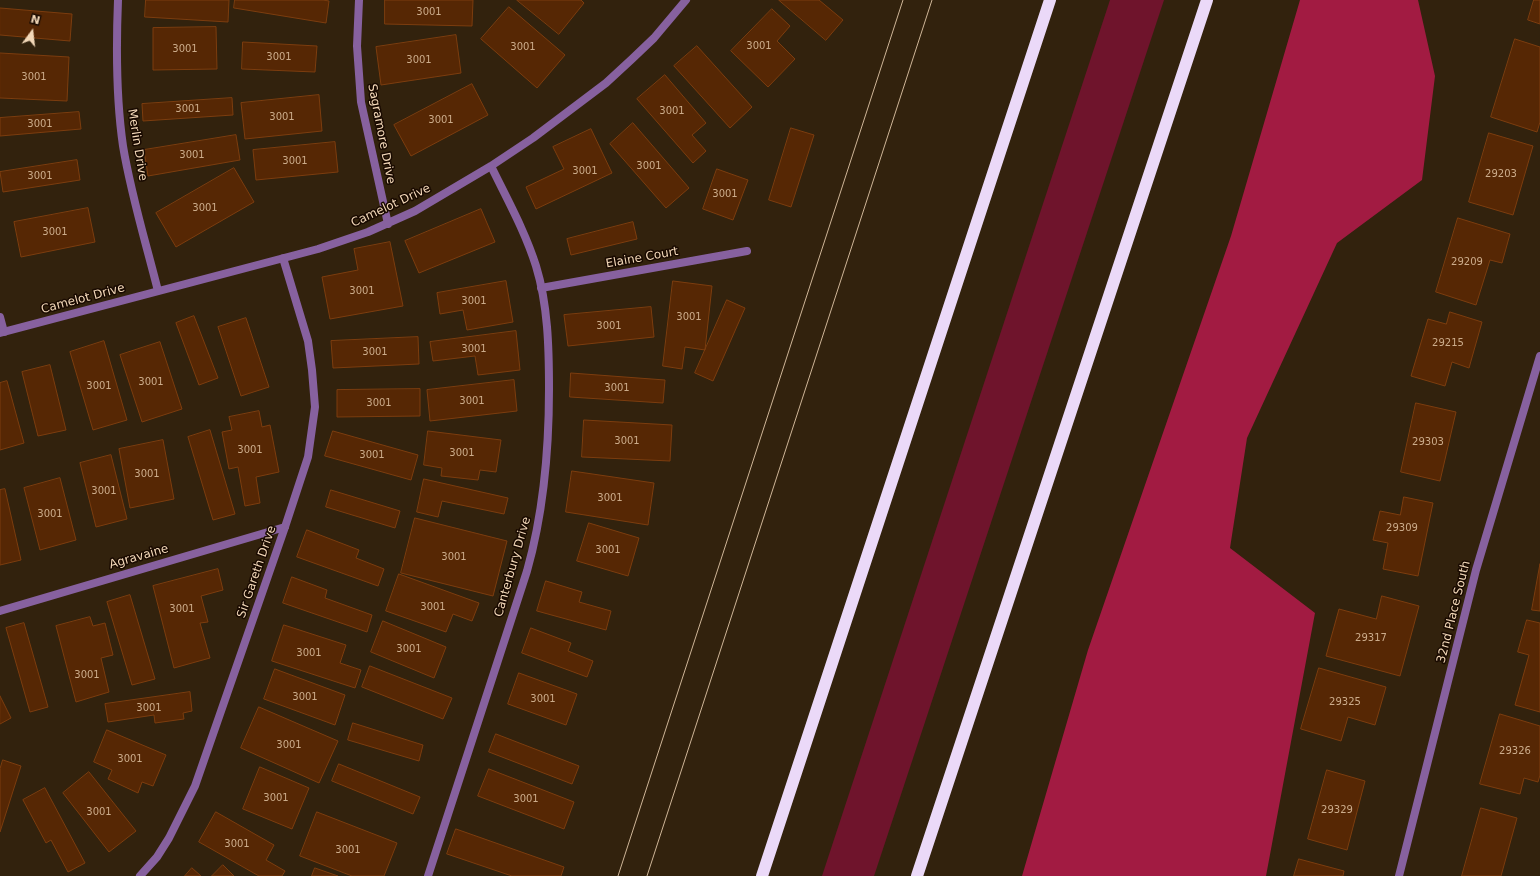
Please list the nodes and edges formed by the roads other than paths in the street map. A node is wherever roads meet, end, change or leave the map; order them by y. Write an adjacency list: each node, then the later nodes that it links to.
1 (118, 0): 11 (street, Merlin Drive)
2 (359, 0): 7 (street, Sagramore Drive)
3 (686, 0): 6 (street, Camelot Drive)
4 (1050, 0): 19 (highway)
5 (1207, 0): 20 (highway)
6 (491, 166): 7 (street, Camelot Drive); 10 (street, Canterbury Drive)
7 (388, 224): 9 (street, Camelot Drive)
8 (747, 251): 10 (street, Elaine Court)
9 (283, 258): 11 (street, Camelot Drive); 15 (street, Sir Gareth Drive)
10 (541, 288): 18 (street, Canterbury Drive)
11 (158, 291): 13 (street, Camelot Drive)
12 (0, 317): 13 (street)
13 (2, 333)
14 (1540, 356): 21 (street, 32nd Place South)
15 (285, 527): 16 (street, Agravaine); 17 (street, Sir Gareth Drive)
16 (0, 610)
17 (140, 876)
18 (428, 876)
19 (762, 876)
20 (917, 876)
21 (1399, 876)

